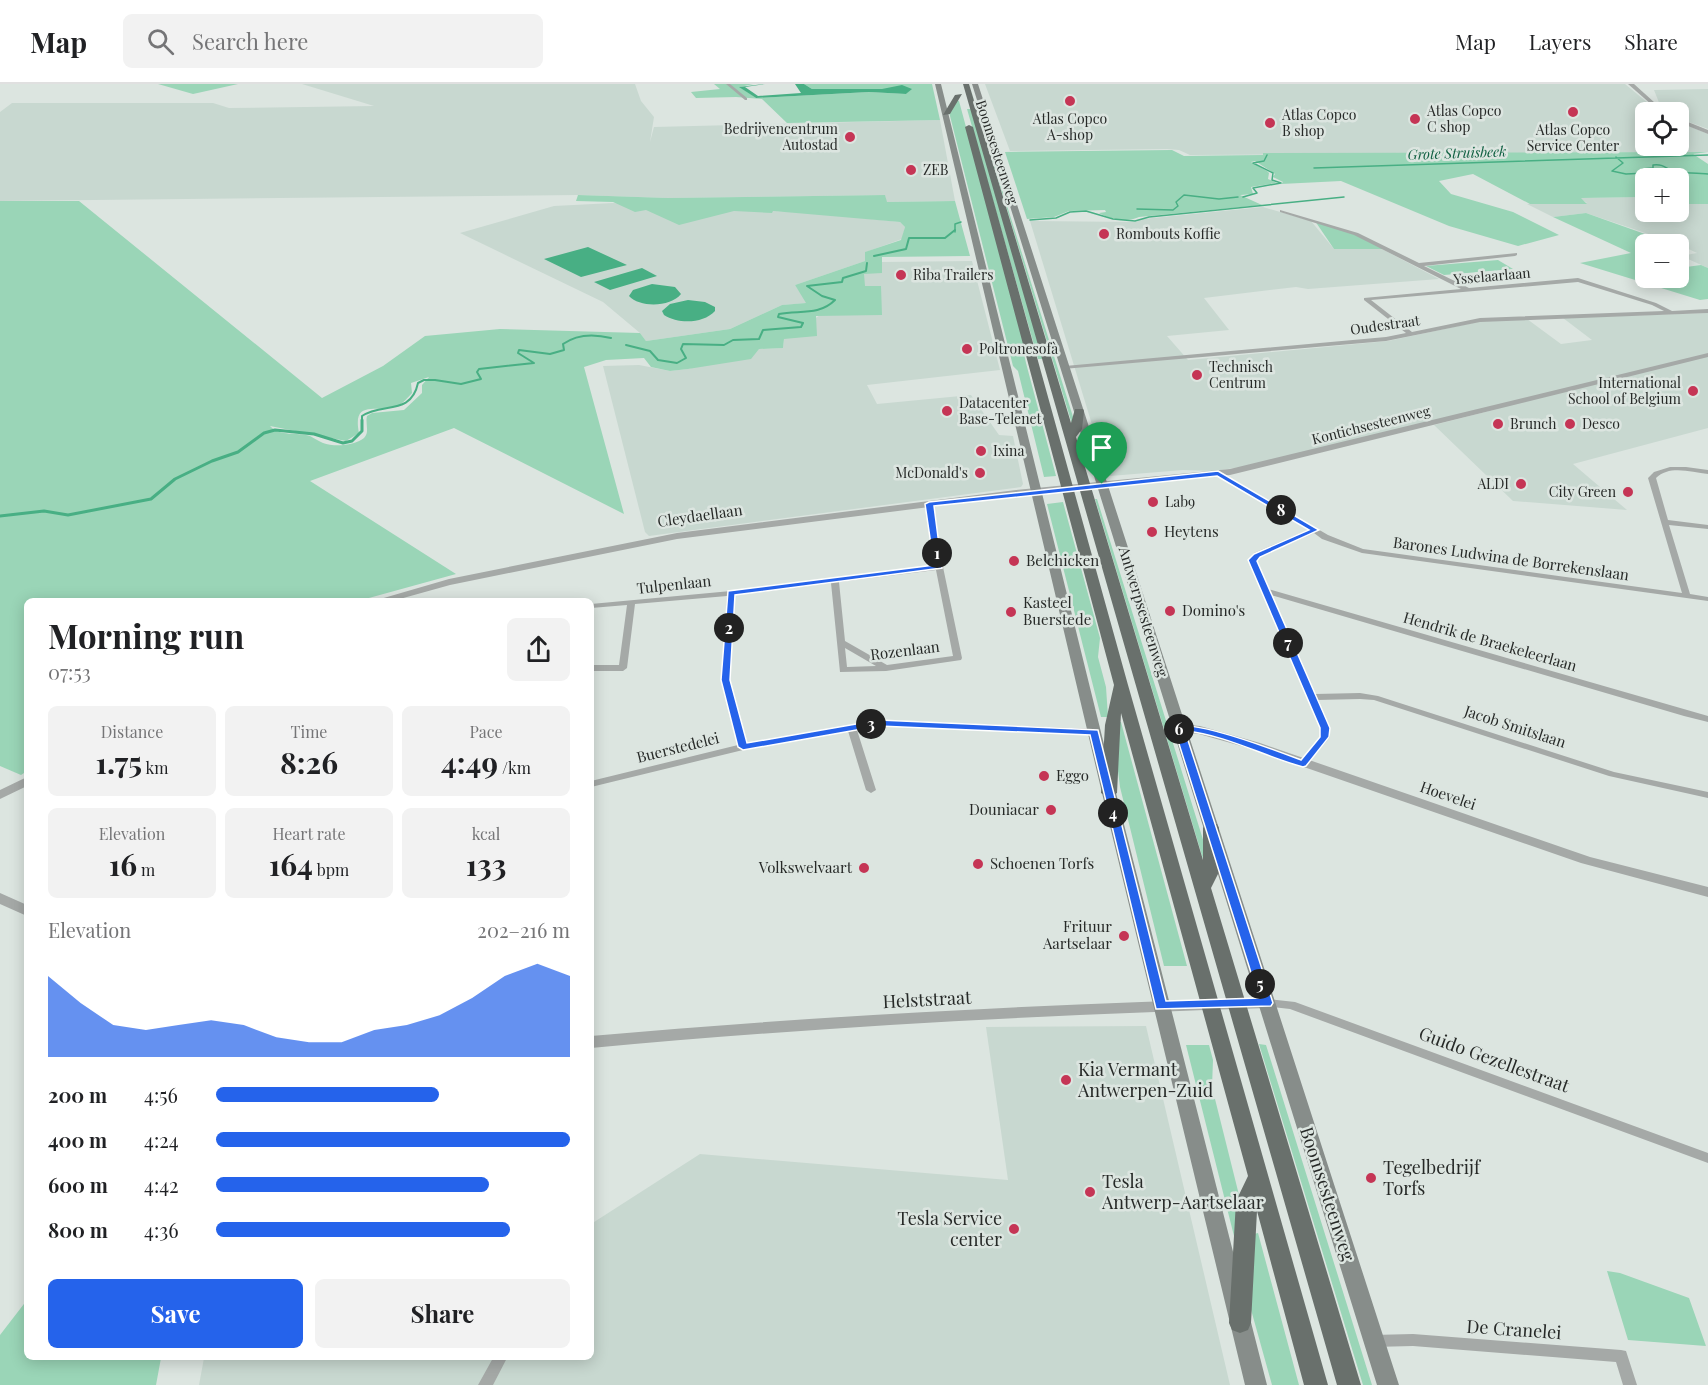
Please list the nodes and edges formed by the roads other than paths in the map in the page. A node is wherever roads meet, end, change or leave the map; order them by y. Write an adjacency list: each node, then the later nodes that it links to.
1 (320, 84): 2 (street)
2 (330, 84)
3 (729, 84): 8 (street)
4 (938, 84): 10 (main road)
5 (975, 84): 14 (main road, Boomsesteenweg)
6 (1631, 84): 9 (street)
7 (961, 89): 10 (highway); 24 (highway); 29 (highway)
8 (746, 99)
9 (1653, 102)
10 (945, 114): 30 (main road)
11 (1689, 125): 12 (street)
12 (1706, 132)
13 (1282, 211): 16 (street)
14 (1020, 220): 22 (main road, Antwerpsesteenweg)
15 (1515, 254): 16 (street)
16 (1418, 265): 17 (street)
17 (1468, 290): 19 (street, Ysselaarlaan); 20 (street, Ysselaarlaan)
18 (1708, 311): 19 (street, Oudestraat)
19 (1671, 312): 20 (street, Oudestraat)
20 (1411, 334): 22 (street, Oudestraat)
21 (1708, 355): 26 (street, Kontichsesteenweg)
22 (1065, 368): 23 (main road, Antwerpsesteenweg)
23 (1079, 411): 24 (highway); 27 (main road, Antwerpsesteenweg)
24 (1070, 437): 28 (highway)
25 (1708, 472): 32 (street)
26 (1218, 474): 27 (street, Kontichsesteenweg); 34 (street, Barones Ludwina de Borrekenslaan)
27 (1102, 484): 28 (street, Kontichsesteenweg); 52 (main road, Antwerpsesteenweg)
28 (1083, 486): 29 (street, Kontichsesteenweg); 63 (highway)
29 (1067, 487): 30 (street, Kontichsesteenweg); 48 (highway)
30 (1035, 491): 31 (street, Cleydaellaan); 53 (main road)
31 (929, 504): 35 (street, Rozenlaan); 41 (street, Cleydaellaan)
32 (1665, 522): 33 (street); 39 (street)
33 (1708, 527)
34 (1315, 530): 37 (street); 39 (street, Barones Ludwina de Borrekenslaan)
35 (939, 567): 36 (street, Tulpenlaan); 47 (street, Rozenlaan)
36 (835, 580): 38 (street, Tulpenlaan); 45 (street)
37 (1264, 590): 49 (street); 50 (street, Hendrik de Braekeleerlaan)
38 (731, 593): 43 (street, Tulpenlaan); 54 (street)
39 (1686, 593): 40 (street, Barones Ludwina de Borrekenslaan); 42 (street, Barones Ludwina de Borrekenslaan)
40 (1708, 593)
41 (390, 598)
42 (1708, 599)
43 (632, 602): 44 (street, Tulpenlaan); 46 (street)
44 (594, 606)
45 (841, 642): 47 (street); 47 (street, Rozenlaan)
46 (594, 668)
47 (886, 668)
48 (1121, 686): 59 (highway); 69 (highway)
49 (1312, 697): 55 (street); 61 (street, Jacob Smitslaan)
50 (1708, 718)
51 (852, 728): 53 (street, Buerstedelei); 54 (street, Buerstedelei); 58 (street)
52 (1179, 728): 55 (street, Hoevelei); 62 (main road, Antwerpsesteenweg)
53 (1094, 732): 59 (main road)
54 (743, 747): 57 (street, Buerstedelei)
55 (1303, 764): 64 (street, Hoevelei)
56 (24, 782): 60 (street)
57 (594, 783)
58 (871, 790)
59 (1109, 794): 70 (main road)
60 (0, 795)
61 (1708, 795)
62 (1211, 828): 63 (highway); 68 (main road, Antwerpsesteenweg)
63 (1203, 887): 67 (highway)
64 (1708, 892)
65 (0, 898): 66 (street)
66 (24, 910)
67 (1237, 1003): 68 (street, Helststraat); 69 (street, Helststraat); 80 (highway)
68 (1267, 1003): 72 (street, Guido Gezellestraat); 75 (main road, Boomsesteenweg)
69 (1209, 1005): 70 (street, Helststraat); 73 (highway)
70 (1161, 1006): 71 (street, Helststraat); 74 (main road)
71 (594, 1042)
72 (1708, 1158)
73 (1258, 1176): 74 (highway); 79 (highway)
74 (1240, 1323): 78 (main road)
75 (1374, 1341): 81 (main road, Boomsesteenweg); 82 (street, De Cranelei)
76 (499, 1360): 77 (street)
77 (485, 1385)
78 (1256, 1385)
79 (1316, 1385)
80 (1349, 1385)
81 (1388, 1385)
82 (1630, 1385)

